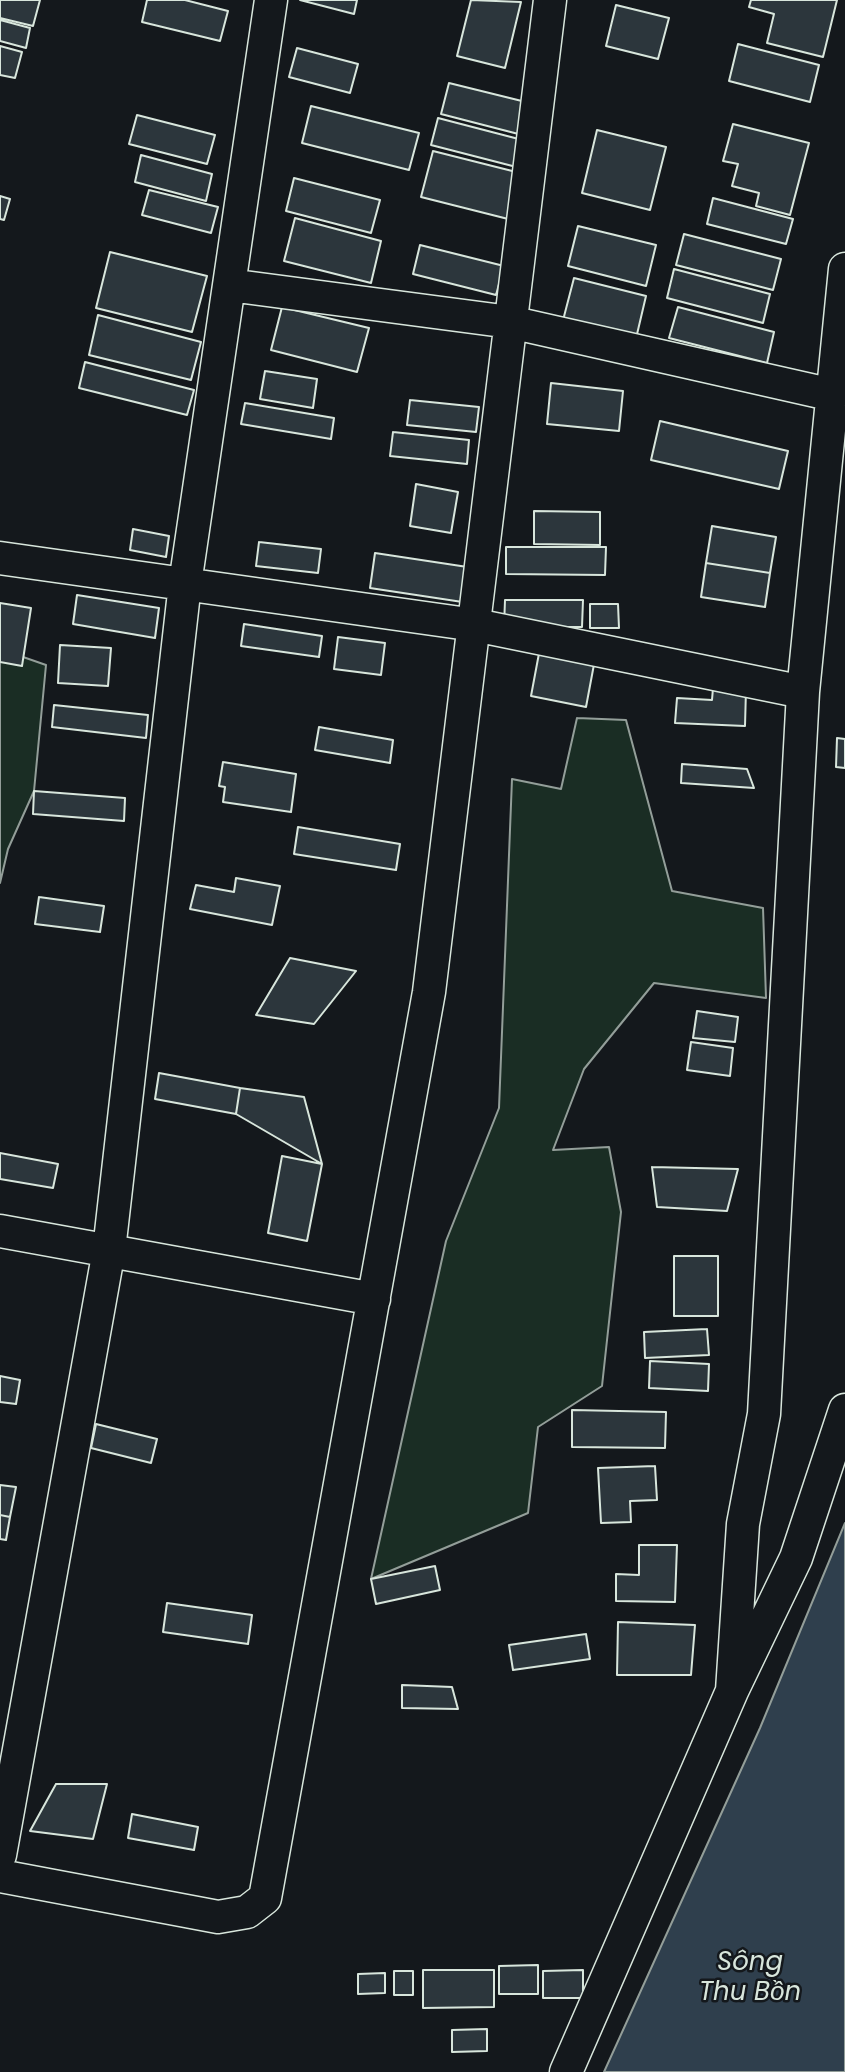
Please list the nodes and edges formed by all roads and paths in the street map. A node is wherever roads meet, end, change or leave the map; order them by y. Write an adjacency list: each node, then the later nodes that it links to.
1 (271, 0): 4 (street)
2 (550, 0): 5 (street)
3 (845, 269): 6 (street)
4 (229, 285): 5 (street); 8 (street)
5 (510, 322): 6 (street); 9 (street)
6 (833, 395): 10 (street)
7 (0, 558): 8 (street)
8 (184, 584): 9 (street); 12 (street)
9 (475, 625): 10 (street); 13 (street)
10 (803, 692): 15 (street)
11 (0, 1231): 12 (street)
12 (109, 1250): 13 (street); 16 (street)
13 (374, 1299): 17 (street)
14 (845, 1410): 15 (street)
15 (732, 1691): 18 (street)
16 (0, 1855)
17 (0, 1876)
18 (566, 2072)

